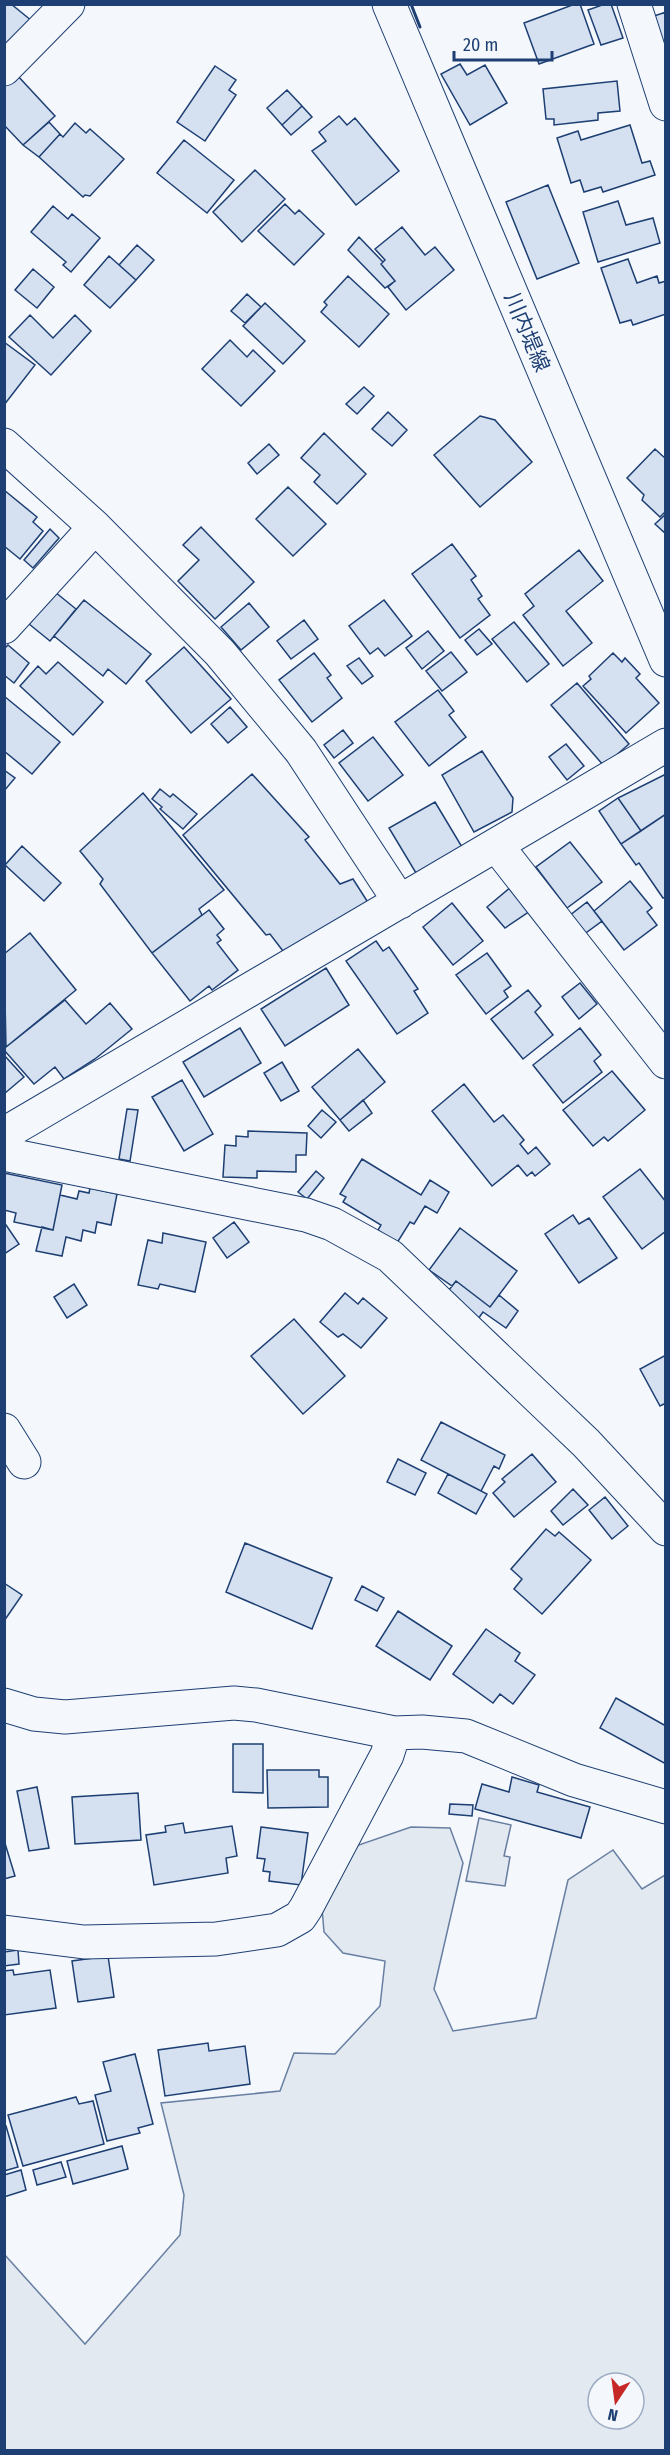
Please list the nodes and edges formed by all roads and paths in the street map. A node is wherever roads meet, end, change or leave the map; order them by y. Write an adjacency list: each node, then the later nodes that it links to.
1 (68, 4): 4 (street)
2 (389, 4): 9 (street, 川内堤線)
3 (634, 4): 5 (street)
4 (4, 69)
5 (666, 104)
6 (4, 445): 7 (street)
7 (95, 527): 8 (street); 12 (street)
8 (4, 627)
9 (666, 660)
10 (666, 745): 11 (street)
11 (497, 846): 12 (street); 13 (street)
12 (400, 902): 14 (street)
13 (666, 1062)
14 (4, 1134)
15 (4, 1154): 18 (street)
16 (4, 1430): 17 (street)
17 (24, 1462)
18 (666, 1528)
19 (4, 1705): 20 (street)
20 (394, 1733): 21 (street); 22 (street)
21 (666, 1807)
22 (4, 1932)

